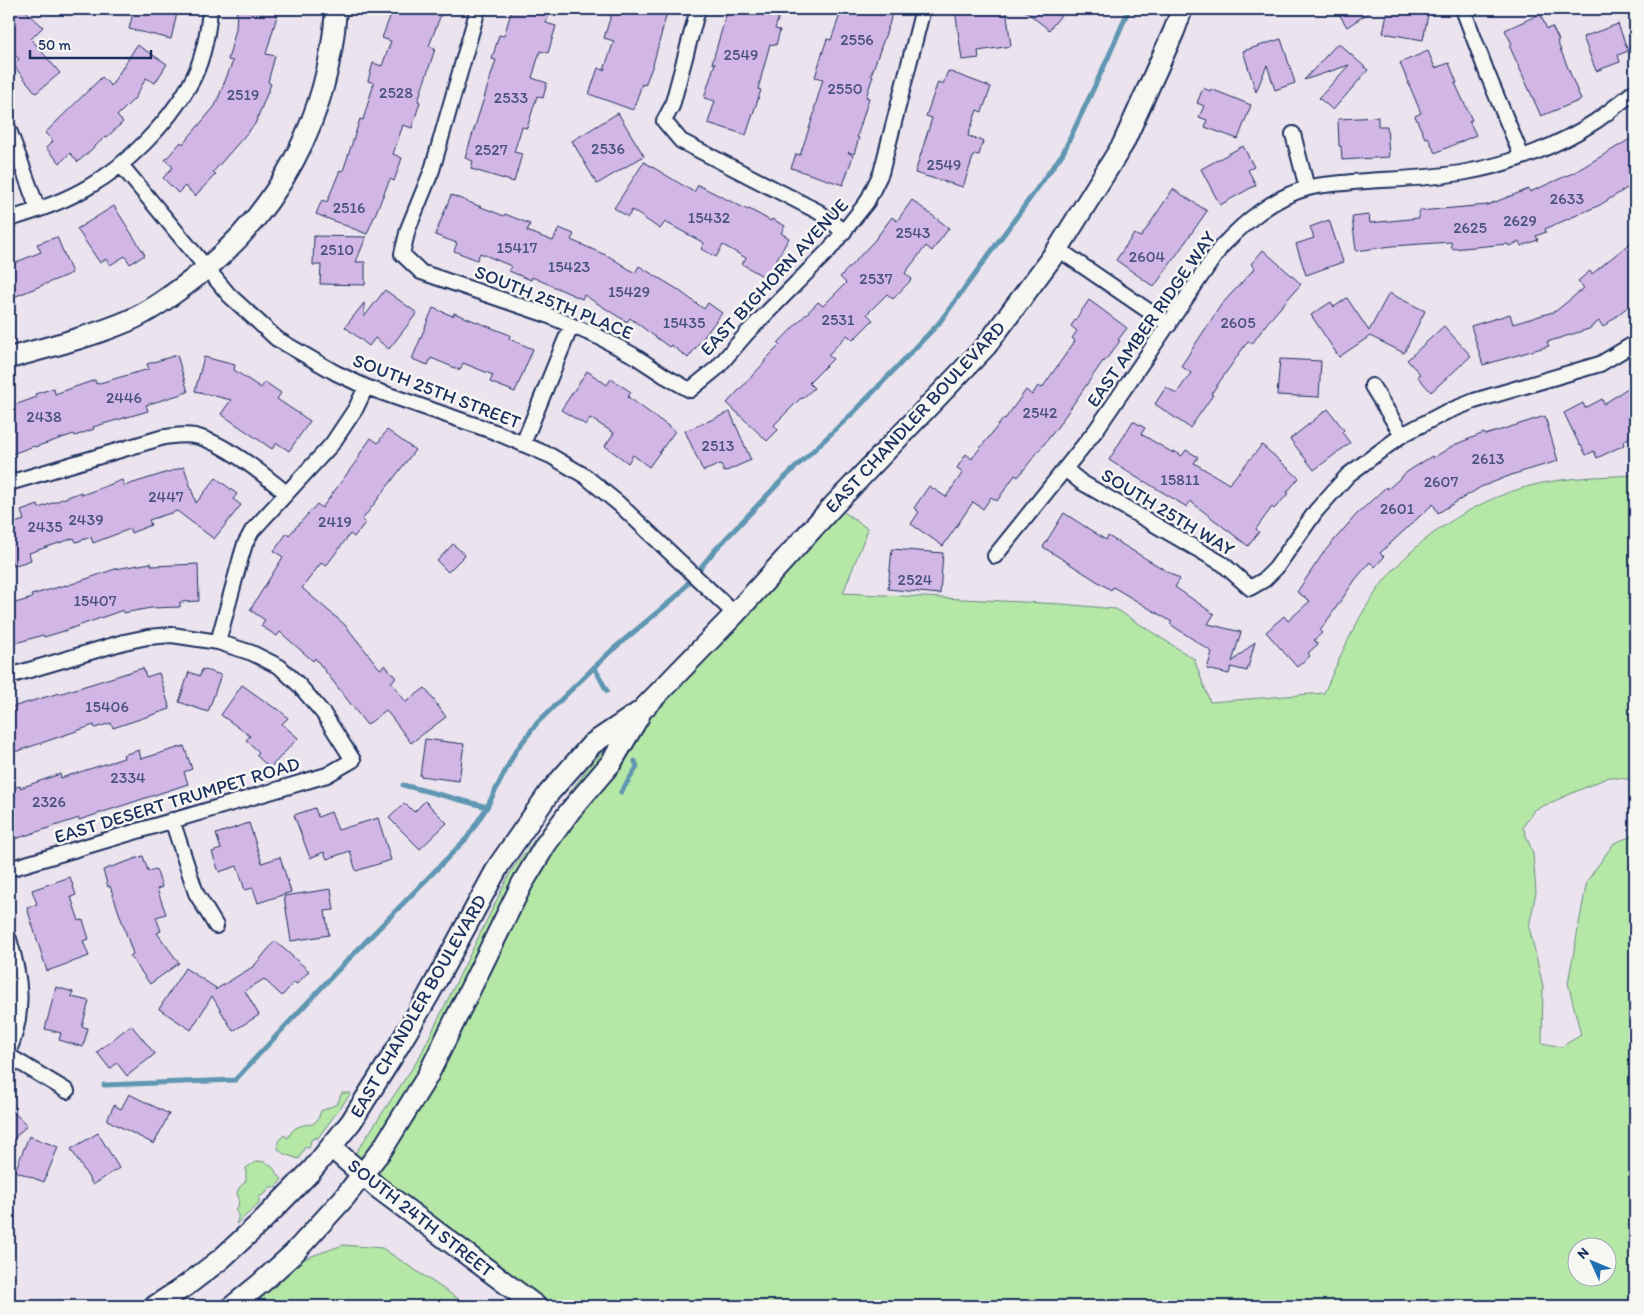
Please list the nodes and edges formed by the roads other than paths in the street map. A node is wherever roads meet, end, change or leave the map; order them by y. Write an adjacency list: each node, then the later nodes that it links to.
1 (210, 9): 15 (street)
2 (336, 9): 21 (main road)
3 (478, 9): 23 (street, SOUTH 25TH PLACE)
4 (698, 9): 19 (street)
5 (923, 9): 19 (street, EAST BIGHORN AVENUE)
6 (1175, 9): 10 (main road)
7 (1182, 9): 10 (main road, EAST CHANDLER BOULEVARD)
8 (1187, 9): 10 (main road)
9 (1463, 9): 14 (street)
10 (1174, 31): 20 (main road, EAST CHANDLER BOULEVARD)
11 (1635, 91): 14 (street, EAST AMBER RIDGE WAY)
12 (9, 130): 17 (street)
13 (1292, 134): 16 (street)
14 (1522, 157): 16 (street, EAST AMBER RIDGE WAY)
15 (121, 164): 17 (street); 21 (street, SOUTH 25TH STREET)
16 (1307, 188): 22 (street, EAST AMBER RIDGE WAY)
17 (38, 210): 18 (street)
18 (9, 219)
19 (844, 232): 28 (street, EAST BIGHORN AVENUE)
20 (1058, 249): 22 (street); 35 (main road, EAST CHANDLER BOULEVARD)
21 (207, 269): 25 (main road); 27 (street, SOUTH 25TH STREET)
22 (1169, 325): 31 (street, EAST AMBER RIDGE WAY)
23 (571, 326): 28 (street, SOUTH 25TH PLACE); 30 (street)
24 (1635, 343): 29 (street)
25 (9, 358)
26 (1372, 386): 29 (street)
27 (366, 387): 30 (street, SOUTH 25TH STREET); 33 (street)
28 (690, 390)
29 (1402, 435): 31 (street, SOUTH 25TH WAY)
30 (523, 444): 35 (street, SOUTH 25TH STREET)
31 (1065, 469): 34 (street, EAST AMBER RIDGE WAY)
32 (9, 484): 33 (street)
33 (286, 494): 36 (street)
34 (995, 556)
35 (735, 614): 38 (main road, EAST CHANDLER BOULEVARD)
36 (218, 642): 37 (street); 39 (street, EAST DESERT TRUMPET ROAD)
37 (9, 676)
38 (641, 712): 46 (main road, EAST CHANDLER BOULEVARD); 47 (main road, EAST CHANDLER BOULEVARD)
39 (172, 820): 40 (street, EAST DESERT TRUMPET ROAD); 41 (street)
40 (9, 869)
41 (216, 926)
42 (9, 939): 43 (street)
43 (9, 1051)
44 (9, 1056): 45 (street)
45 (68, 1091)
46 (331, 1147): 47 (main road, SOUTH 24TH STREET); 48 (main road, EAST CHANDLER BOULEVARD)
47 (362, 1174): 49 (main road, EAST CHANDLER BOULEVARD); 50 (main road, SOUTH 24TH STREET)
48 (155, 1306)
49 (233, 1306)
50 (536, 1306)

